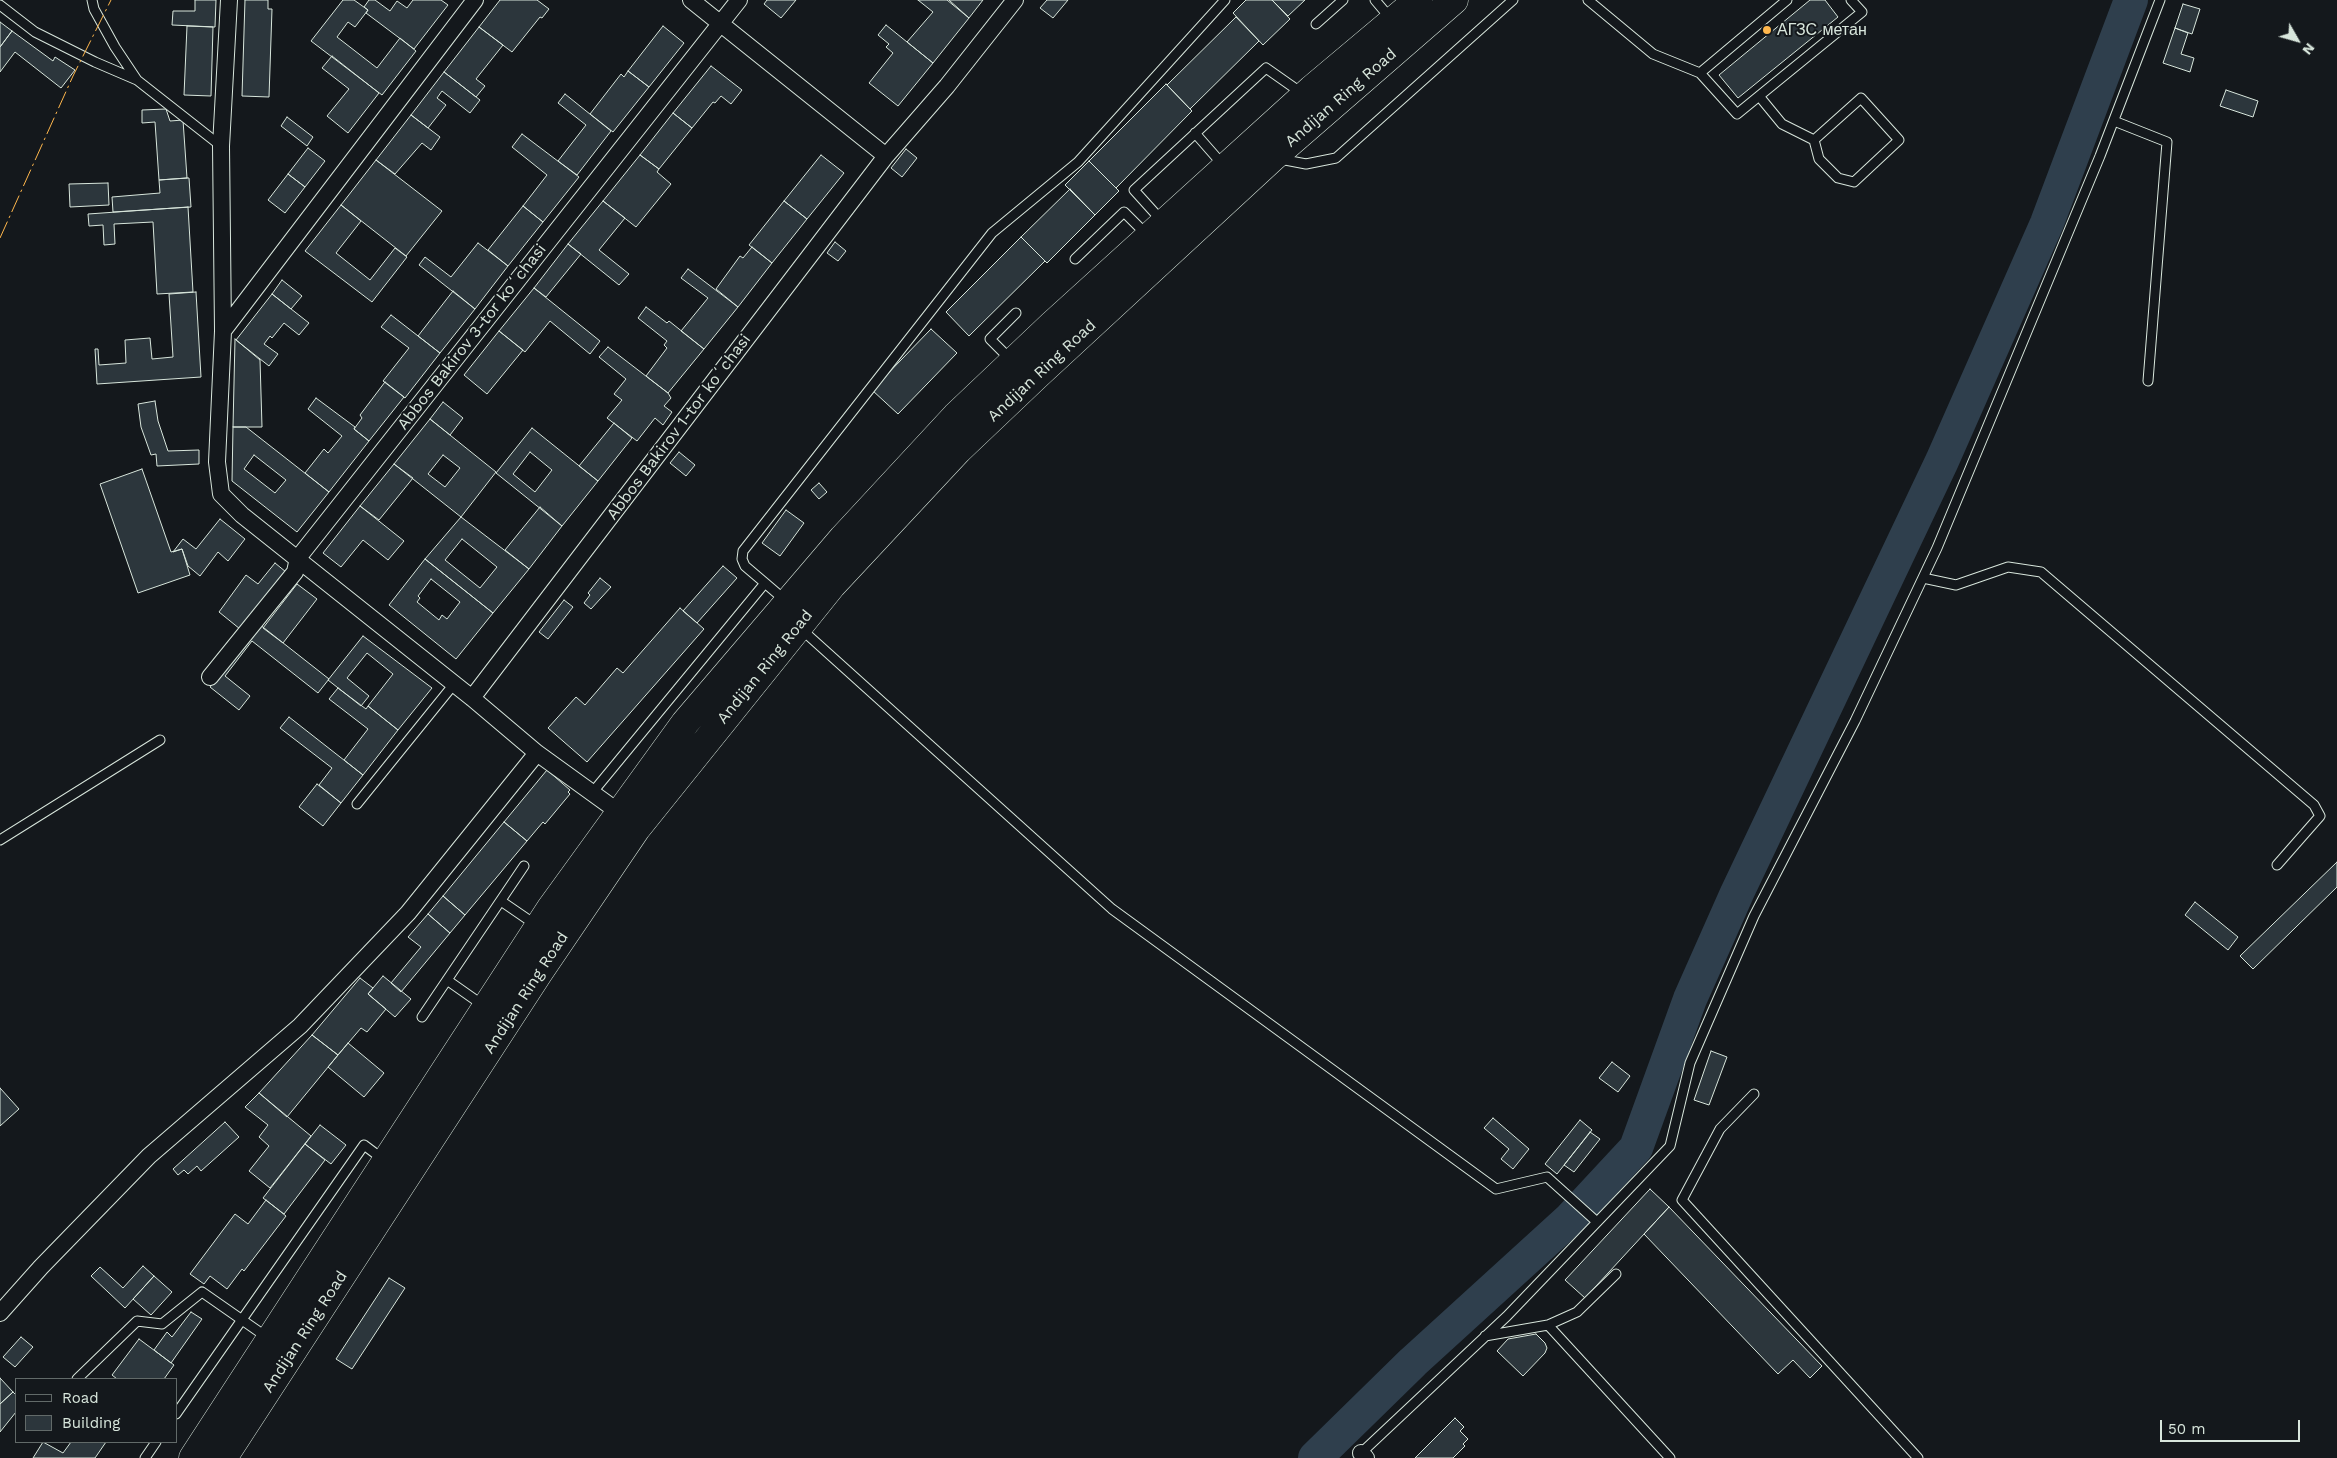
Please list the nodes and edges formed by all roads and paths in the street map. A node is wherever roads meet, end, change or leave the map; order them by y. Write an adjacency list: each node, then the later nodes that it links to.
1 (92, 0): 22 (lane)
2 (229, 0): 28 (street)
3 (475, 0): 35 (street)
4 (691, 0): 19 (street)
5 (739, 0): 19 (street, Abbos Bakirov 3-tor koʻchasi)
6 (1014, 0): 29 (street, Abbos Bakirov 1-tor koʻchasi)
7 (1225, 0): 40 (lane)
8 (1343, 0): 20 (lane)
9 (1375, 0): 18 (lane)
10 (1418, 0): 18 (highway, Andijan Ring Road)
11 (1454, 0): 30 (highway, Andijan Ring Road)
12 (1513, 0): 30 (lane)
13 (1588, 0): 21 (lane)
14 (1787, 0): 21 (lane)
15 (1851, 0): 24 (lane)
16 (2160, 0): 25 (lane)
17 (0, 5): 22 (lane)
18 (1393, 21): 23 (highway, Andijan Ring Road)
19 (720, 23): 29 (street); 38 (street, Abbos Bakirov 3-tor koʻchasi)
20 (1316, 24)
21 (1700, 73): 24 (lane)
22 (137, 80): 28 (lane)
23 (1305, 96): 26 (lane); 31 (highway, Andijan Ring Road)
24 (1759, 96): 27 (lane)
25 (2114, 121): 37 (lane); 39 (lane)
26 (1195, 133): 31 (lane); 32 (lane)
27 (1814, 140): 27 (lane)
28 (221, 146): 35 (street)
29 (886, 156): 44 (street, Abbos Bakirov 1-tor koʻchasi)
30 (1272, 158): 41 (highway, Andijan Ring Road)
31 (1226, 167): 32 (highway, Andijan Ring Road)
32 (1156, 230): 33 (lane); 36 (highway, Andijan Ring Road)
33 (1075, 259)
34 (1016, 313): 36 (lane)
35 (222, 331): 38 (street)
36 (1013, 362): 41 (highway, Andijan Ring Road)
37 (2148, 381)
38 (298, 558): 42 (street, Abbos Bakirov 3-tor koʻchasi); 43 (street)
39 (1923, 578): 51 (lane); 60 (lane)
40 (765, 584): 41 (lane); 47 (lane)
41 (793, 614): 49 (highway, Andijan Ring Road); 60 (lane); 73 (highway, Andijan Ring Road)
42 (210, 676)
43 (454, 684): 44 (street); 48 (lane)
44 (472, 698): 46 (street)
45 (160, 740): 50 (lane)
46 (537, 753): 47 (street); 62 (street)
47 (592, 793): 49 (street)
48 (357, 804)
49 (620, 813): 54 (highway, Andijan Ring Road)
50 (0, 840)
51 (2278, 865)
52 (524, 866): 53 (lane)
53 (501, 901): 54 (lane); 55 (lane)
54 (538, 927): 56 (highway, Andijan Ring Road)
55 (447, 980): 56 (lane); 57 (lane)
56 (486, 1007): 59 (highway, Andijan Ring Road)
57 (422, 1017)
58 (1754, 1094): 75 (lane)
59 (386, 1161): 63 (lane); 66 (highway, Andijan Ring Road)
60 (1594, 1220): 65 (lane)
61 (1616, 1274): 64 (lane)
62 (0, 1314)
63 (242, 1319): 66 (lane); 67 (lane); 68 (lane)
64 (1548, 1325): 65 (lane); 74 (lane)
65 (1484, 1336): 70 (lane)
66 (270, 1339): 72 (highway, Andijan Ring Road)
67 (78, 1378)
68 (178, 1411)
69 (155, 1443): 71 (lane)
70 (1361, 1456)
71 (145, 1458)
72 (193, 1458)
73 (223, 1458)
74 (1670, 1458)
75 (1918, 1458)

